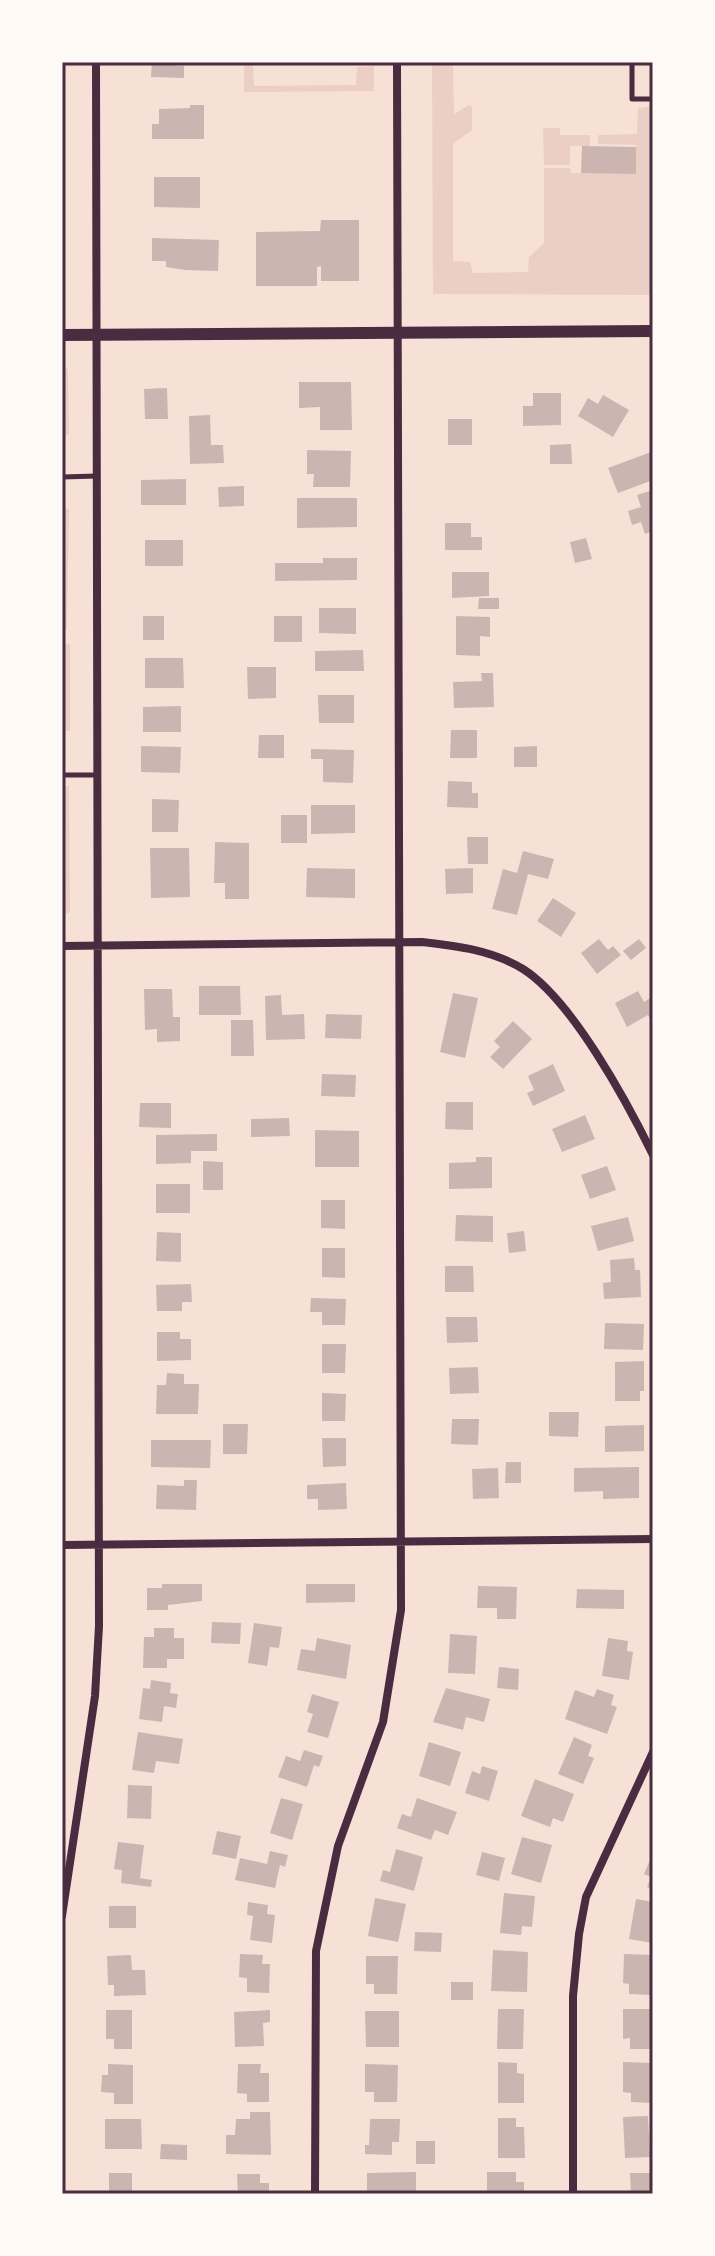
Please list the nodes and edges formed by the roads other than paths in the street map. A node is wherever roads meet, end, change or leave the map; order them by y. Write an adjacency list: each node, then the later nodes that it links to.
1 (96, 62): 7 (street)
2 (397, 62): 6 (street)
3 (632, 62): 4 (lane)
4 (653, 99)
5 (653, 331): 6 (main road)
6 (395, 332): 7 (main road); 13 (street)
7 (96, 334): 8 (main road); 9 (street)
8 (62, 335)
9 (97, 476): 10 (lane); 12 (street)
10 (62, 477)
11 (62, 775): 12 (lane)
12 (97, 775): 15 (street)
13 (398, 942): 15 (street); 16 (street); 18 (street)
14 (62, 946): 15 (street)
15 (98, 946): 20 (street)
16 (653, 1155)
17 (653, 1539): 18 (street)
18 (401, 1542): 20 (street); 23 (street)
19 (62, 1545): 20 (street)
20 (99, 1545): 22 (street)
21 (653, 1752): 24 (street)
22 (62, 1916)
23 (315, 2194)
24 (573, 2194)

